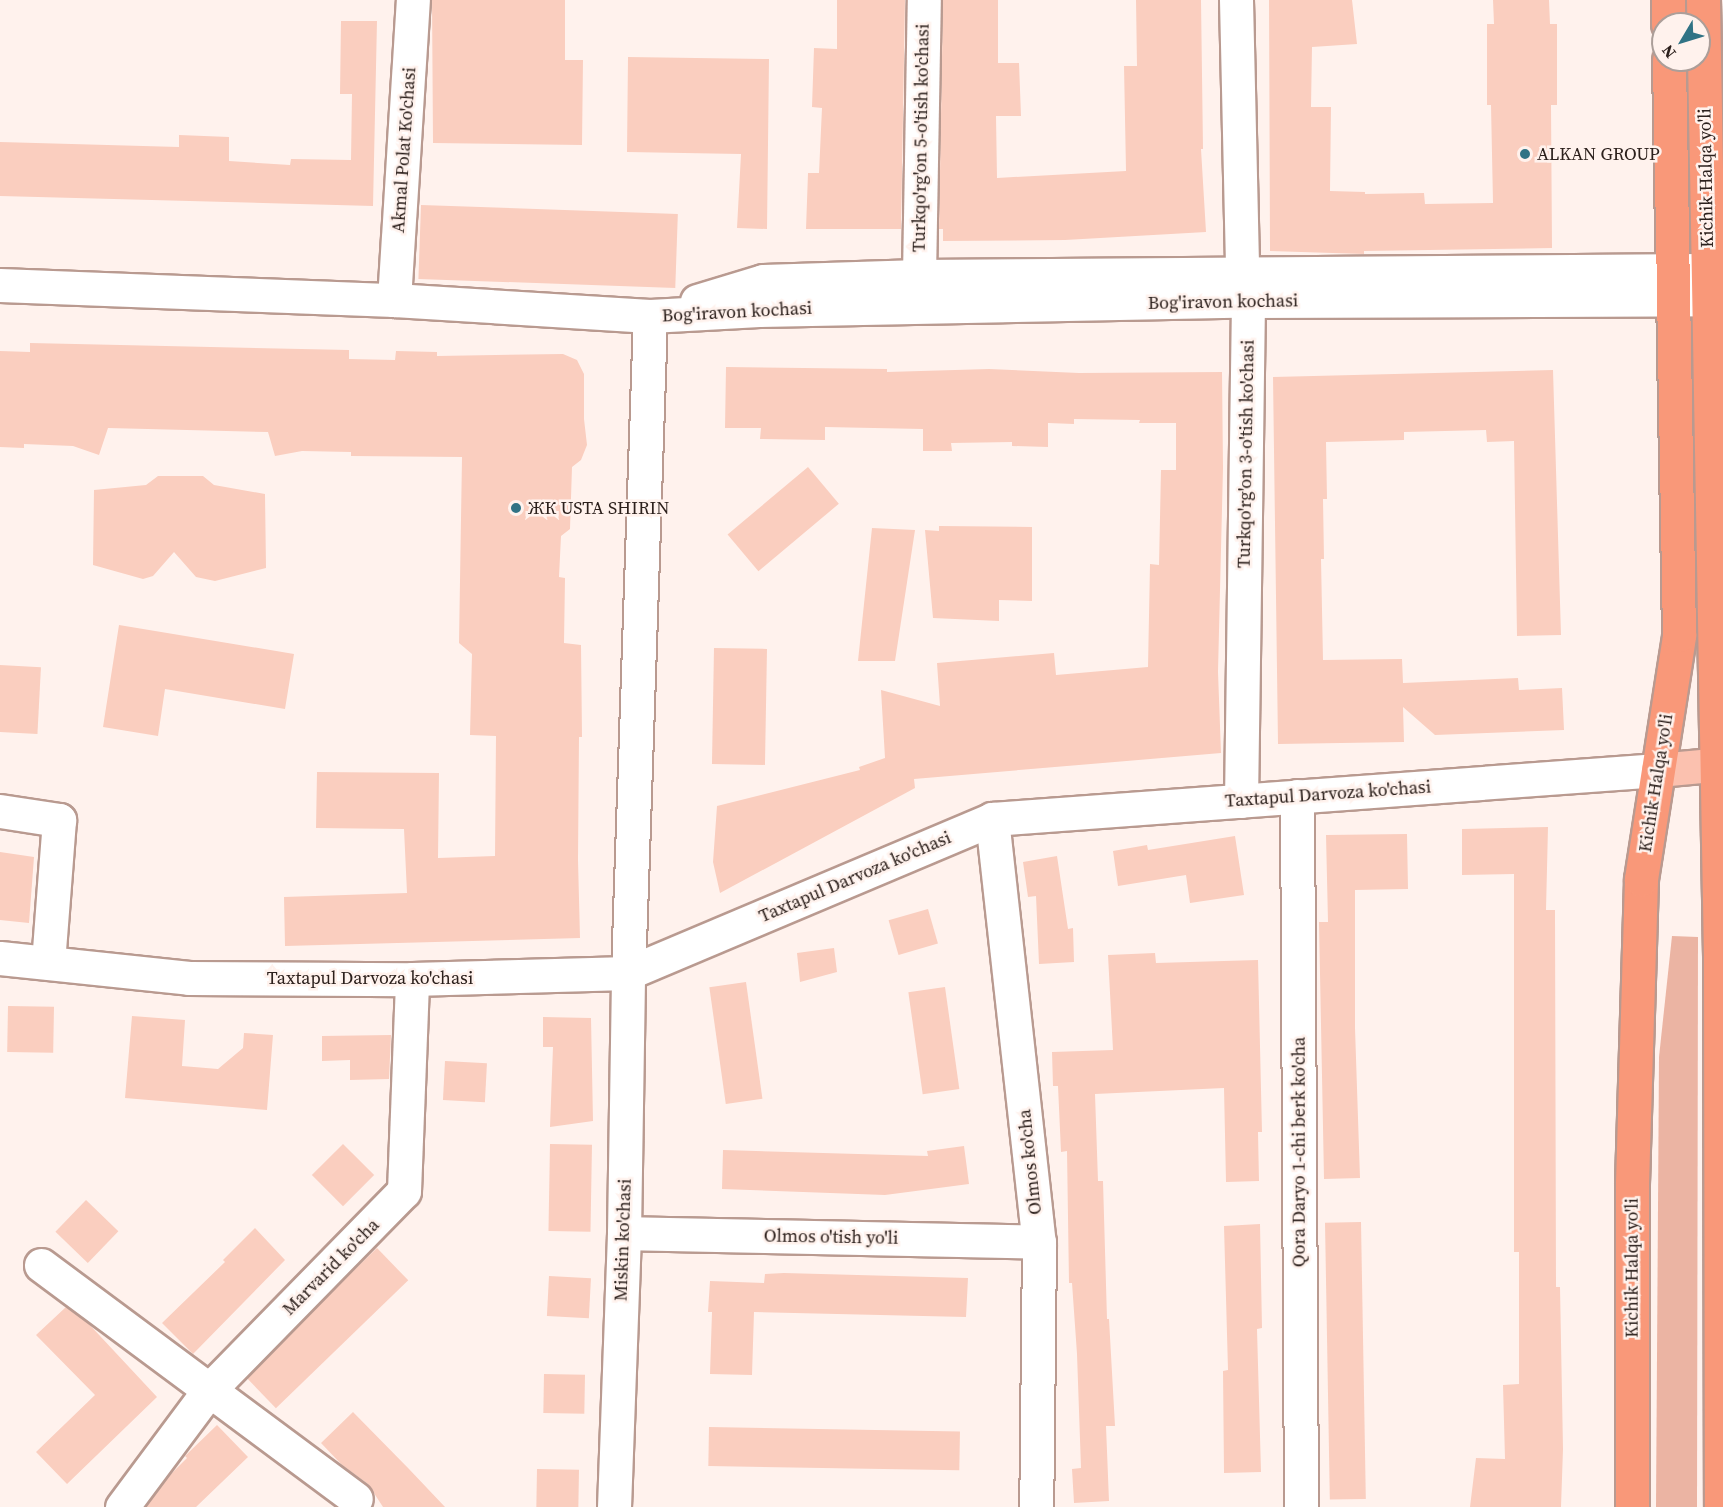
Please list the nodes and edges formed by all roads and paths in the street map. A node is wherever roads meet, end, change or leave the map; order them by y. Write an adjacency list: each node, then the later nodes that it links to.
1 (413, 0): 11 (street, Akmal Polat Ko'chasi)
2 (924, 0): 6 (street, Turkqo'rg'on 5-o'tish ko'chasi)
3 (1236, 0): 10 (street, Turkqo'rg'on 3-o'tish ko'chasi)
4 (1703, 0): 9 (highway, Kichik Halqa yo'li)
5 (1669, 72): 7 (highway, Kichik Halqa yo'li)
6 (919, 276): 10 (street, Bog'iravon kochasi); 12 (street, Bog'iravon kochasi)
7 (1672, 284): 9 (street, Bog'iravon kochasi); 10 (street, Bog'iravon kochasi); 14 (highway, Kichik Halqa yo'li)
8 (0, 285): 11 (street)
9 (1715, 285): 13 (highway, Kichik Halqa yo'li)
10 (1245, 287): 12 (street, Bog'iravon kochasi); 16 (street, Turkqo'rg'on 3-o'tish ko'chasi)
11 (394, 300): 12 (street)
12 (650, 316): 21 (street, Miskin ko'chasi)
13 (1721, 767): 14 (main road, Taxtapul Darvoza ko'chasi); 26 (highway, Kichik Halqa yo'li)
14 (1658, 770): 15 (street, Taxtapul Darvoza ko'chasi); 33 (highway, Kichik Halqa yo'li)
15 (1297, 796): 16 (street, Taxtapul Darvoza ko'chasi); 32 (street, Qora Daryo 1-chi berk ko'cha)
16 (1241, 801): 18 (street, Taxtapul Darvoza ko'chasi)
17 (0, 811): 20 (street)
18 (992, 819): 21 (street, Taxtapul Darvoza ko'chasi); 24 (street, Olmos ko'cha)
19 (0, 958): 20 (street, Taxtapul Darvoza ko'chasi)
20 (48, 963): 22 (street, Taxtapul Darvoza ko'chasi)
21 (628, 972): 22 (street, Taxtapul Darvoza ko'chasi); 23 (street, Miskin ko'chasi)
22 (412, 979): 27 (street, Marvarid ko'cha)
23 (624, 1233): 24 (street, Olmos o'tish yo'li); 30 (street, Miskin ko'chasi)
24 (1039, 1242): 31 (street, Olmos ko'cha)
25 (41, 1265): 27 (street)
26 (1722, 1313): 34 (highway, Kichik Halqa yo'li)
27 (210, 1389): 28 (street); 29 (street, Marvarid ko'cha)
28 (357, 1499)
29 (122, 1507)
30 (614, 1507)
31 (1036, 1507)
32 (1301, 1507)
33 (1632, 1507)
34 (1720, 1507)

